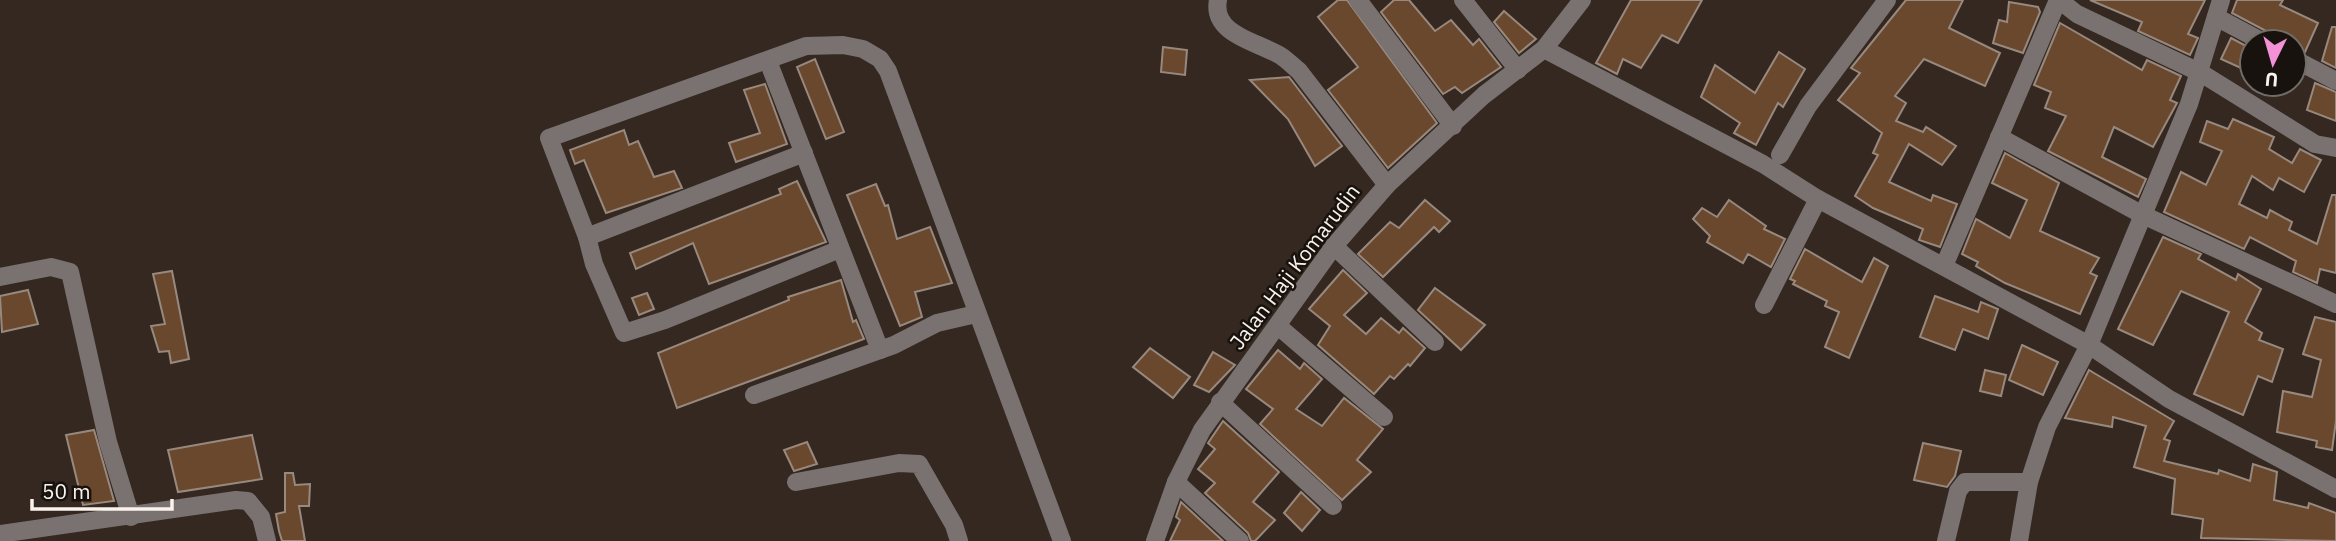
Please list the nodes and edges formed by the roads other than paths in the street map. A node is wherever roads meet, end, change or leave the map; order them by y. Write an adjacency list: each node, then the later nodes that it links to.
1 (1218, 0): 21 (street)
2 (1358, 0): 16 (street)
3 (1463, 0): 13 (street)
4 (1582, 0): 10 (street, Jalan Haji Komarudin)
5 (1887, 0): 20 (street)
6 (2059, 0): 7 (street); 17 (street)
7 (2079, 7): 14 (street)
8 (2218, 8): 9 (street); 14 (street)
9 (2244, 28)
10 (1544, 49): 13 (street, Jalan Haji Komarudin); 22 (street)
11 (768, 61): 19 (street); 24 (street); 31 (street)
12 (2308, 66): 15 (street)
13 (1518, 70): 16 (street, Jalan Haji Komarudin)
14 (2200, 72): 18 (street); 23 (street)
15 (2336, 80)
16 (1453, 126): 21 (street, Jalan Haji Komarudin)
17 (1999, 137): 23 (street); 27 (street)
18 (2336, 148)
19 (804, 153): 24 (street); 26 (street)
20 (1780, 155)
21 (1387, 185): 25 (street, Jalan Haji Komarudin)
22 (1818, 199): 27 (street); 30 (street)
23 (2143, 215): 29 (street); 34 (street)
24 (587, 237): 26 (street)
25 (1334, 246): 32 (street, Jalan Haji Komarudin); 33 (street)
26 (840, 249): 35 (street)
27 (1944, 266): 34 (street)
28 (0, 277): 44 (street)
29 (2336, 304)
30 (1764, 305)
31 (976, 314): 35 (street); 48 (street)
32 (1278, 326): 37 (street, Jalan Haji Komarudin); 38 (street)
33 (1435, 342)
34 (2089, 345): 41 (street); 42 (street)
35 (880, 350): 36 (street)
36 (754, 395)
37 (1220, 402): 40 (street, Jalan Haji Komarudin); 43 (street)
38 (1384, 417)
39 (796, 482): 47 (street)
40 (1176, 482): 49 (street, Jalan Haji Komarudin); 50 (street)
41 (2029, 482): 51 (street); 52 (street)
42 (2336, 489)
43 (1333, 506)
44 (131, 517): 45 (street); 46 (street)
45 (0, 534)
46 (267, 541)
47 (959, 541)
48 (1062, 541)
49 (1154, 541)
50 (1240, 541)
51 (1946, 541)
52 (2019, 541)

